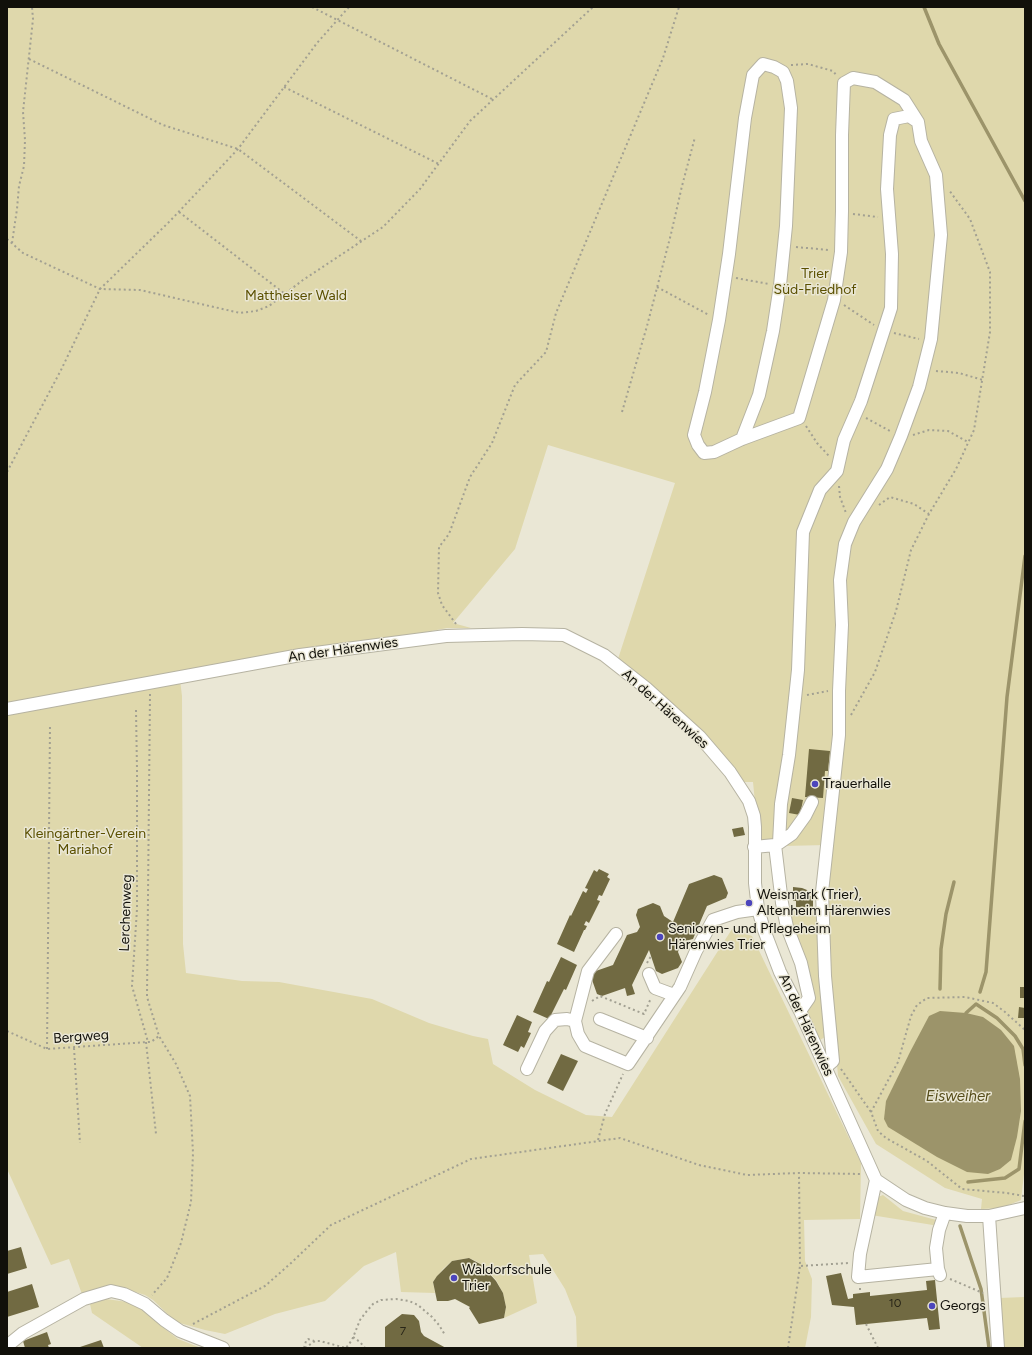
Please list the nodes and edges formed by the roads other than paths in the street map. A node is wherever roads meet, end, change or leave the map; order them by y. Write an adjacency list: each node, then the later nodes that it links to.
1 (918, 122): 2 (street); 5 (street); 15 (street)
2 (742, 439): 2 (street)
3 (7, 709): 6 (street, An der Härenwies)
4 (812, 802): 5 (street)
5 (777, 844): 6 (street); 11 (street)
6 (754, 847): 7 (street, An der Härenwies)
7 (758, 908): 10 (street); 11 (street, An der Härenwies)
8 (616, 934): 13 (street)
9 (649, 974): 10 (street)
10 (674, 996): 14 (street)
11 (800, 1011): 15 (street, An der Härenwies)
12 (600, 1020): 14 (street)
13 (575, 1021): 14 (street); 16 (street)
14 (647, 1038)
15 (829, 1064): 17 (street, An der Härenwies)
16 (527, 1070)
17 (875, 1177): 19 (street); 19 (street)
18 (1025, 1208): 20 (street)
19 (945, 1213): 20 (street)
20 (989, 1216): 23 (street)
21 (7, 1346): 22 (street)
22 (223, 1348)
23 (998, 1348)

